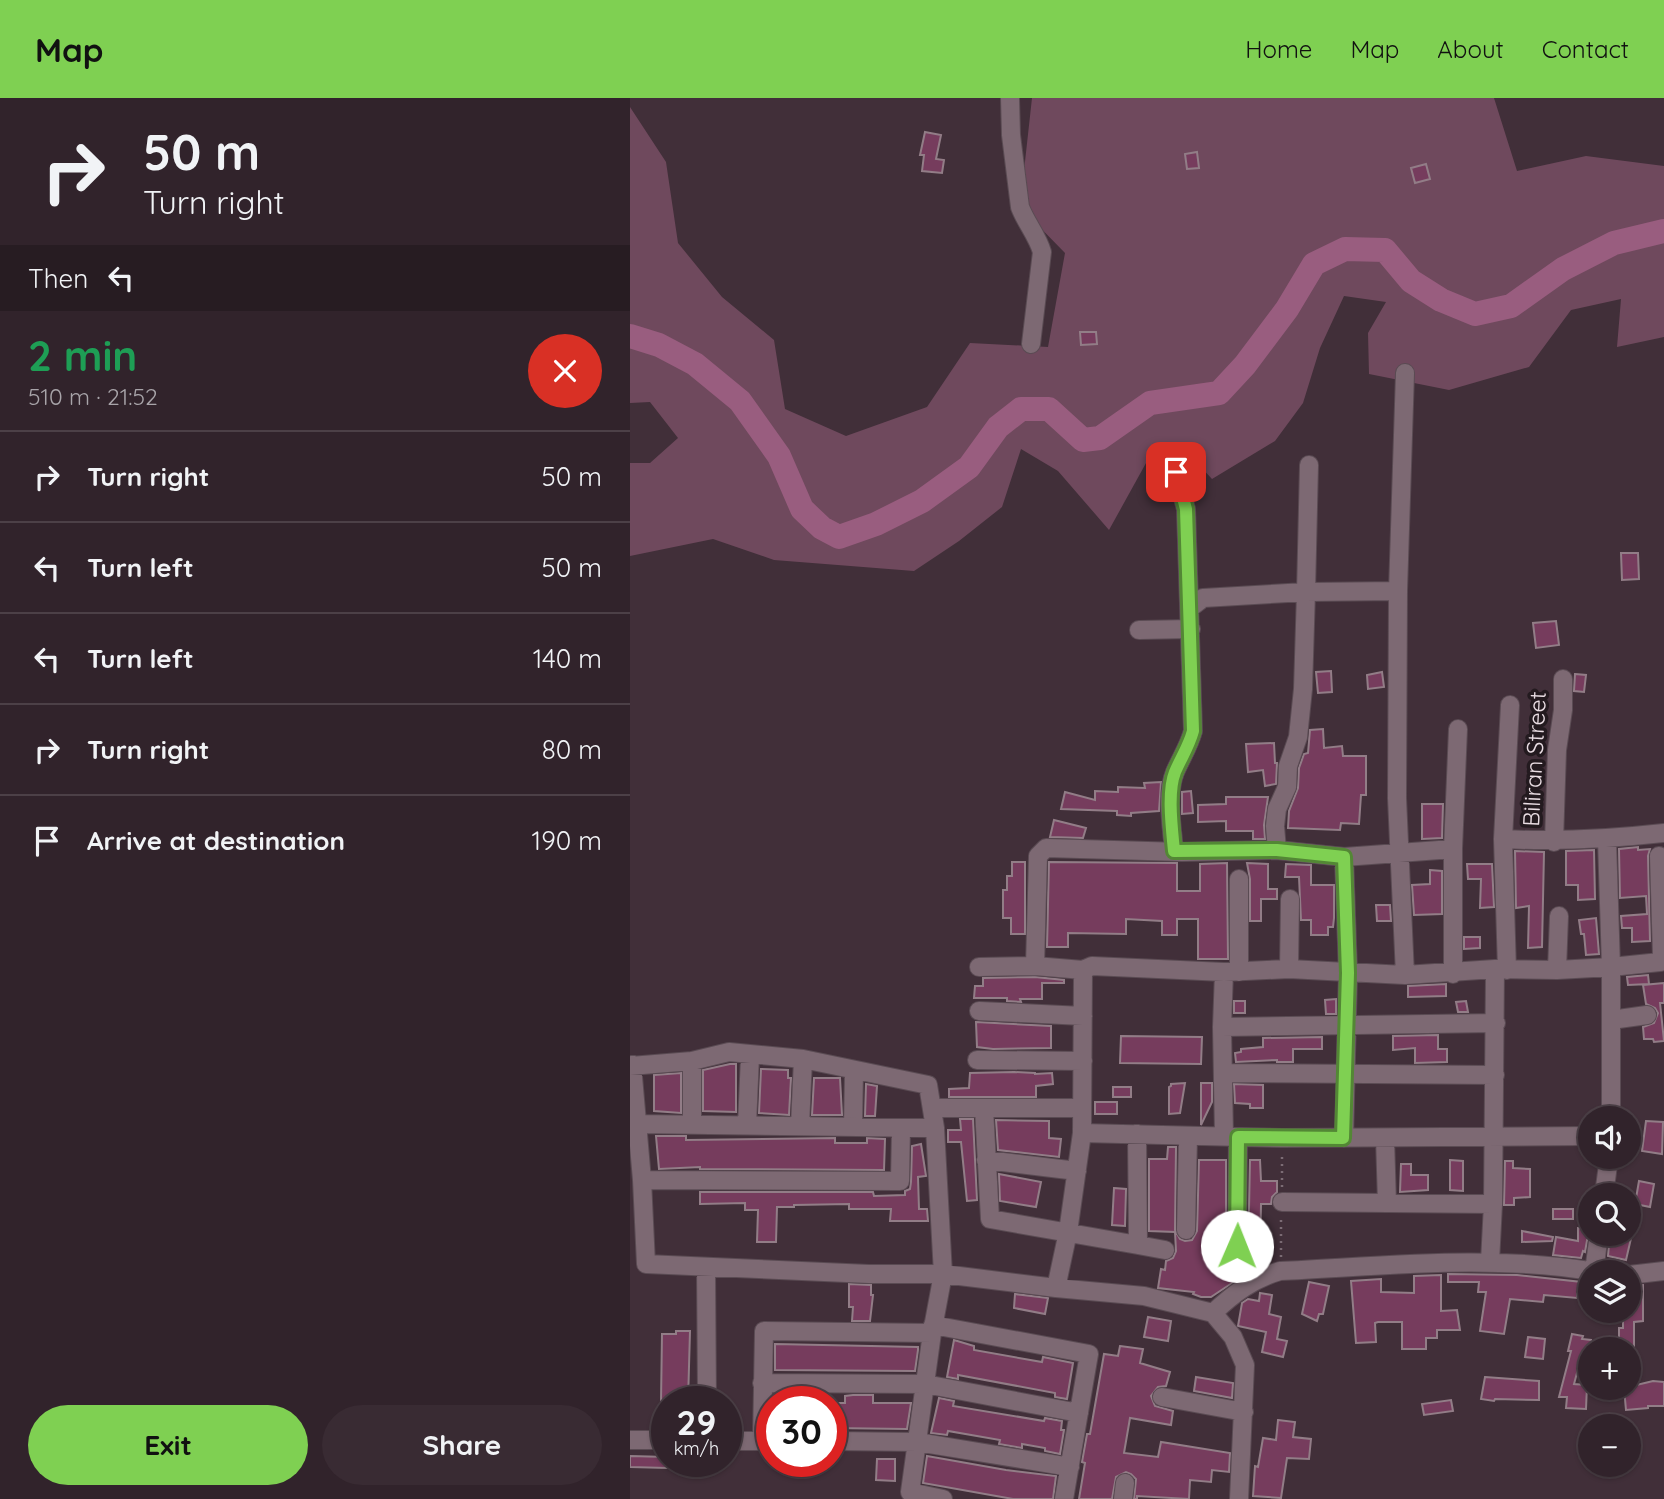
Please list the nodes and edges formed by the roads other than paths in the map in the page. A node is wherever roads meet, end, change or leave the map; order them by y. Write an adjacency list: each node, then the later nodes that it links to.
1 (1010, 98): 2 (street)
2 (1031, 344)
3 (1405, 373): 6 (street)
4 (1309, 465): 7 (street)
5 (1176, 472): 8 (street)
6 (1398, 591): 7 (street); 21 (street)
7 (1306, 592): 8 (street); 19 (street)
8 (1190, 608): 9 (street)
9 (1191, 629): 10 (street); 20 (street)
10 (1139, 630)
11 (1563, 679): 17 (street, Biliran Street)
12 (1510, 705): 15 (street)
13 (1458, 729): 18 (street)
14 (1664, 833): 16 (street)
15 (1503, 839): 17 (street); 32 (street)
16 (1607, 839): 17 (street); 29 (street)
17 (1553, 842)
18 (1453, 849): 21 (street); 36 (street)
19 (1277, 850): 20 (street); 23 (street)
20 (1174, 851): 27 (street)
21 (1399, 851): 23 (street); 37 (street)
22 (1659, 856): 29 (street)
23 (1344, 857): 35 (street)
24 (1240, 879): 34 (street)
25 (1290, 899): 30 (street)
26 (1559, 916): 33 (street)
27 (1035, 966): 28 (street); 31 (street)
28 (979, 967)
29 (1611, 967): 33 (street); 41 (street)
30 (1289, 969): 34 (street); 35 (street)
31 (1083, 970): 34 (street); 40 (street)
32 (1501, 970): 33 (street); 36 (street); 42 (street)
33 (1557, 970)
34 (1231, 972): 44 (street)
35 (1348, 973): 37 (street); 43 (street)
36 (1453, 974): 37 (street)
37 (1405, 975)
38 (979, 1011): 40 (street)
39 (1647, 1015): 41 (street)
40 (1083, 1016): 49 (street)
41 (1611, 1020): 55 (street)
42 (1496, 1023): 43 (street); 54 (street)
43 (1346, 1025): 44 (street); 53 (street)
44 (1222, 1027): 52 (street)
45 (750, 1056): 46 (street); 48 (street); 61 (street)
46 (803, 1059): 51 (street); 62 (street)
47 (976, 1060): 49 (street)
48 (692, 1061): 50 (street); 60 (street)
49 (1083, 1061): 58 (street)
50 (631, 1065): 59 (street)
51 (853, 1071): 56 (street); 63 (street)
52 (1223, 1073): 53 (street); 71 (street)
53 (1346, 1075): 54 (street); 72 (street)
54 (1495, 1075): 69 (street)
55 (1611, 1106)
56 (933, 1108): 57 (street); 65 (street)
57 (984, 1108): 58 (street); 74 (street)
58 (1082, 1108): 66 (street)
59 (638, 1125): 60 (street); 76 (street)
60 (692, 1125): 61 (street)
61 (747, 1125): 62 (street)
62 (800, 1126): 63 (street)
63 (853, 1127): 64 (street)
64 (901, 1128): 65 (street); 76 (street)
65 (935, 1128): 89 (street)
66 (1082, 1133): 67 (street); 75 (street)
67 (1137, 1134): 68 (street); 82 (street)
68 (1188, 1136): 71 (street); 80 (street)
69 (1493, 1136): 70 (street); 73 (street); 79 (street)
70 (1578, 1136)
71 (1231, 1137): 72 (street); 83 (street)
72 (1343, 1138): 73 (street)
73 (1385, 1138): 78 (street)
74 (986, 1160): 75 (street); 81 (street)
75 (1077, 1171): 81 (street)
76 (642, 1180): 86 (street)
77 (1282, 1202): 78 (street)
78 (1387, 1203): 79 (street)
79 (1493, 1205): 85 (street)
80 (1186, 1230)
81 (1068, 1232): 82 (street); 91 (street)
82 (1138, 1245): 84 (street)
83 (1237, 1246)
84 (1165, 1250)
85 (1490, 1262): 87 (street); 92 (street)
86 (706, 1267): 89 (street); 96 (street)
87 (1578, 1270)
88 (1664, 1272): 90 (street)
89 (943, 1274): 91 (street); 93 (street)
90 (1641, 1274)
91 (1056, 1288): 92 (street)
92 (1213, 1313): 99 (street)
93 (932, 1329): 94 (street); 95 (street); 100 (street)
94 (762, 1383): 95 (street); 97 (street)
95 (925, 1384): 100 (street); 104 (street)
96 (707, 1386)
97 (762, 1386)
98 (1163, 1397): 99 (street)
99 (1244, 1412): 108 (street)
100 (1079, 1413): 105 (street)
101 (630, 1440): 102 (street)
102 (651, 1440)
103 (847, 1441): 104 (street)
104 (917, 1442): 105 (street); 106 (street)
105 (1070, 1467): 107 (street)
106 (943, 1499)
107 (1064, 1499)
108 (1239, 1499)

